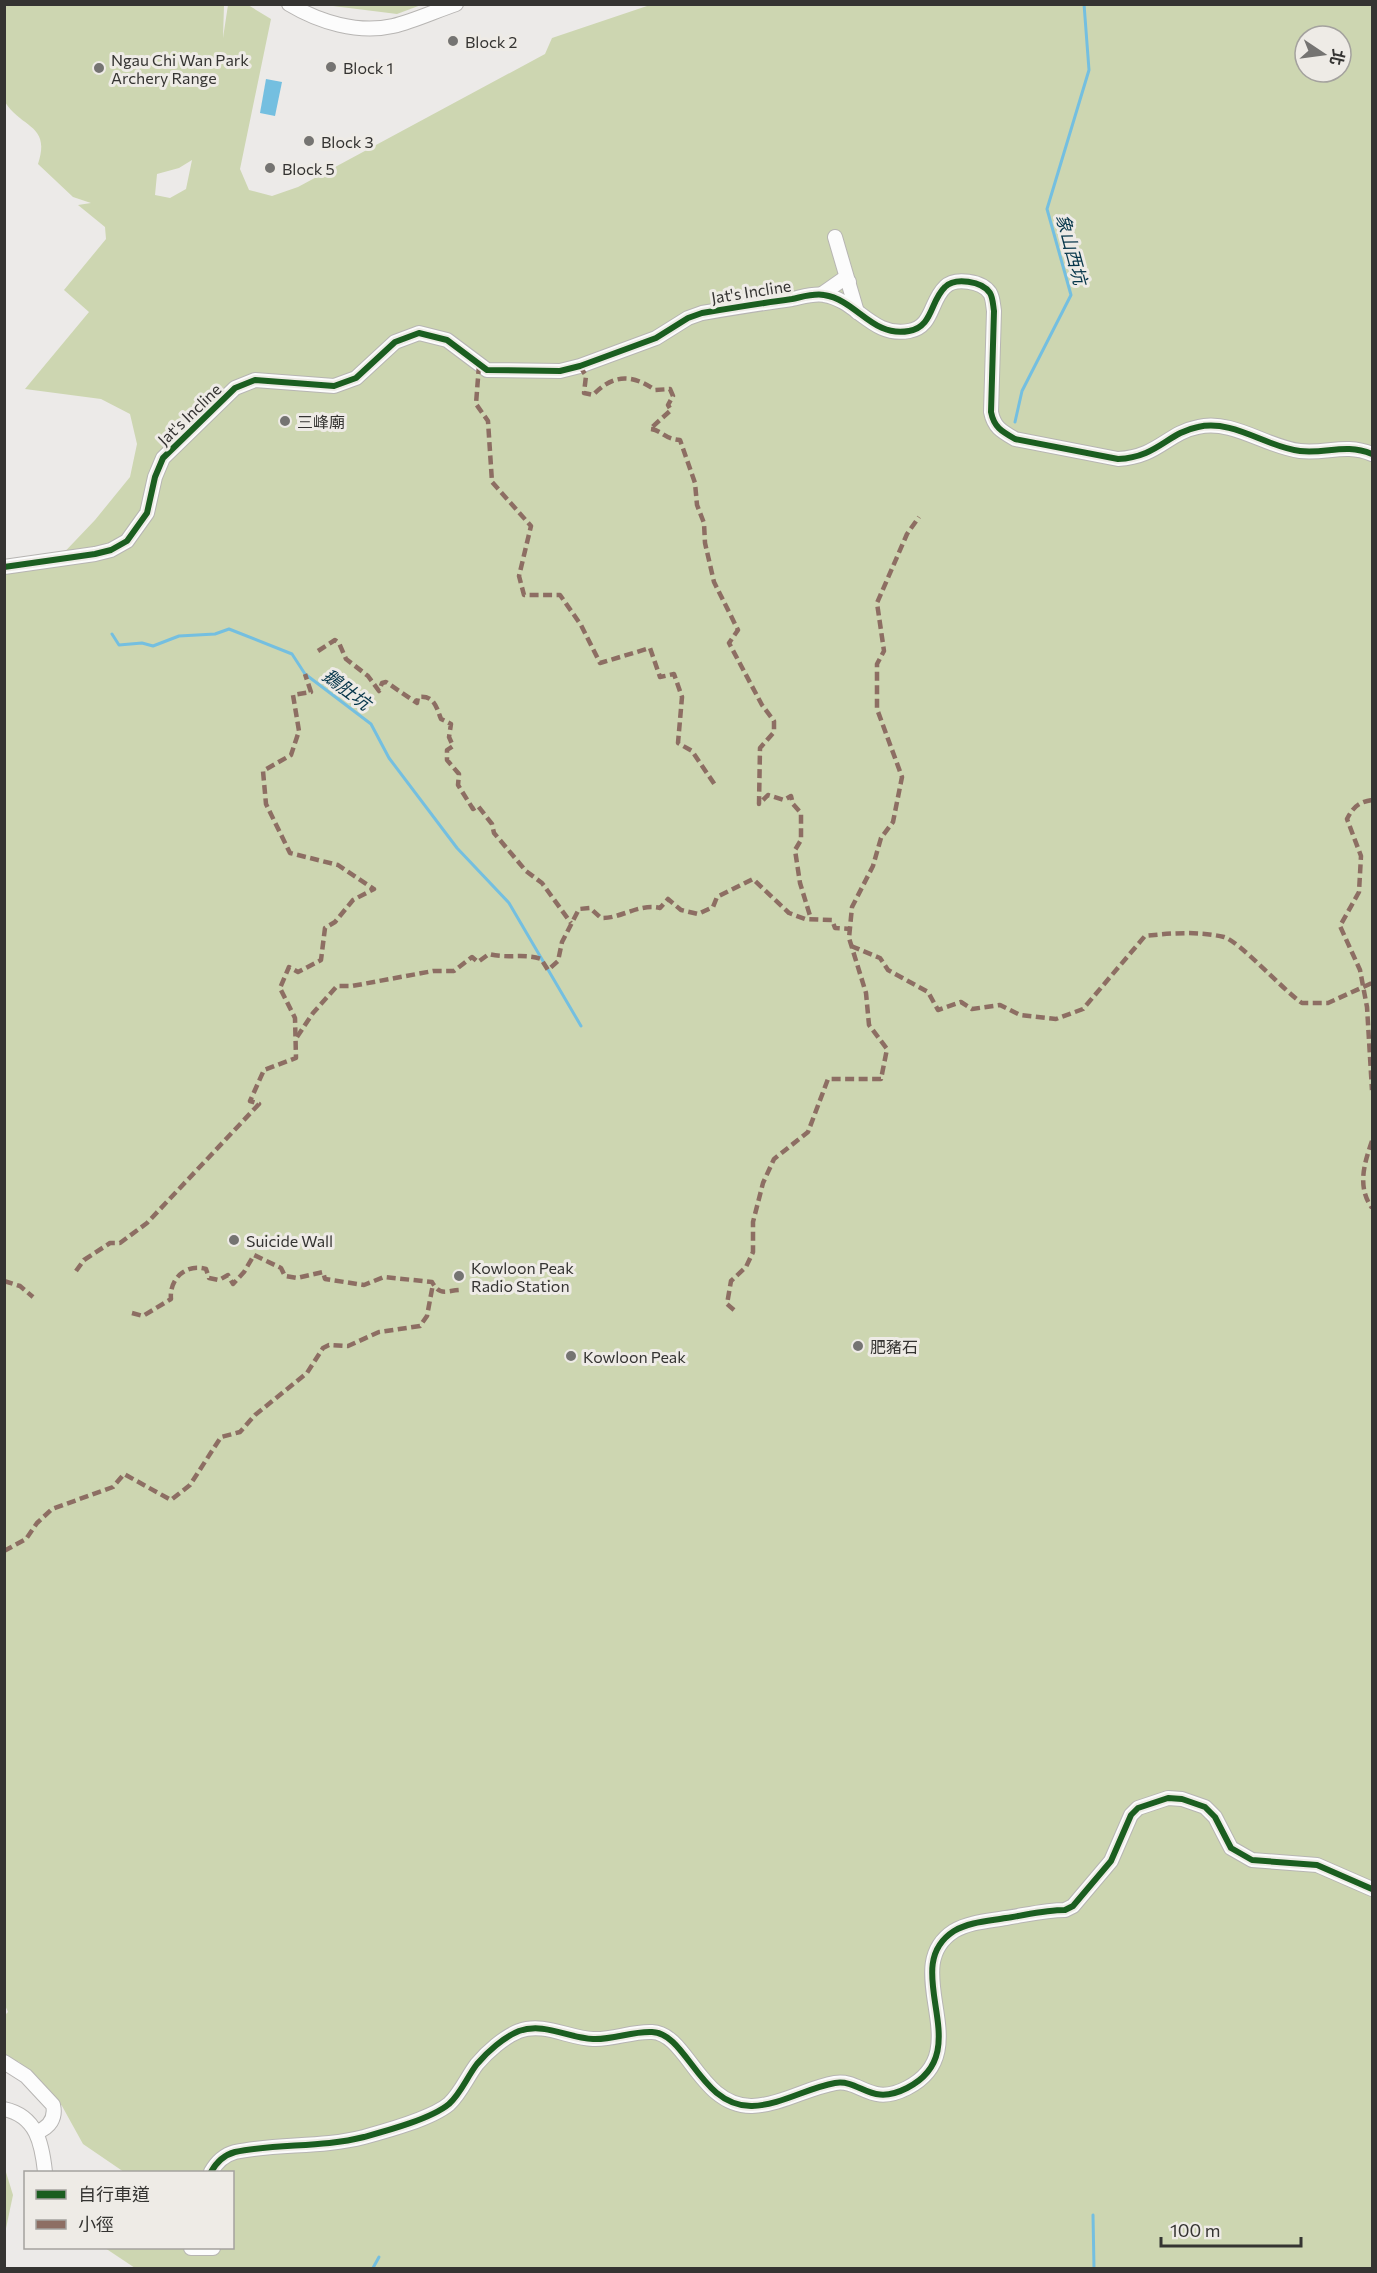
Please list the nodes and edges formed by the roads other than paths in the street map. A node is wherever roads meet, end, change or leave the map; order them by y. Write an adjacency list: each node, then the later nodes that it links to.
1 (288, 4): 2 (street)
2 (456, 4)
3 (835, 237): 4 (street)
4 (849, 282): 5 (street, Jat's Incline); 6 (street)
5 (822, 294): 6 (street); 8 (street, Jat's Incline)
6 (857, 312): 7 (street)
7 (1372, 454)
8 (4, 567)
9 (1372, 1889): 14 (street)
10 (4, 2062): 12 (street)
11 (4, 2109): 12 (street)
12 (37, 2132): 13 (street)
13 (45, 2171)
14 (212, 2171)

